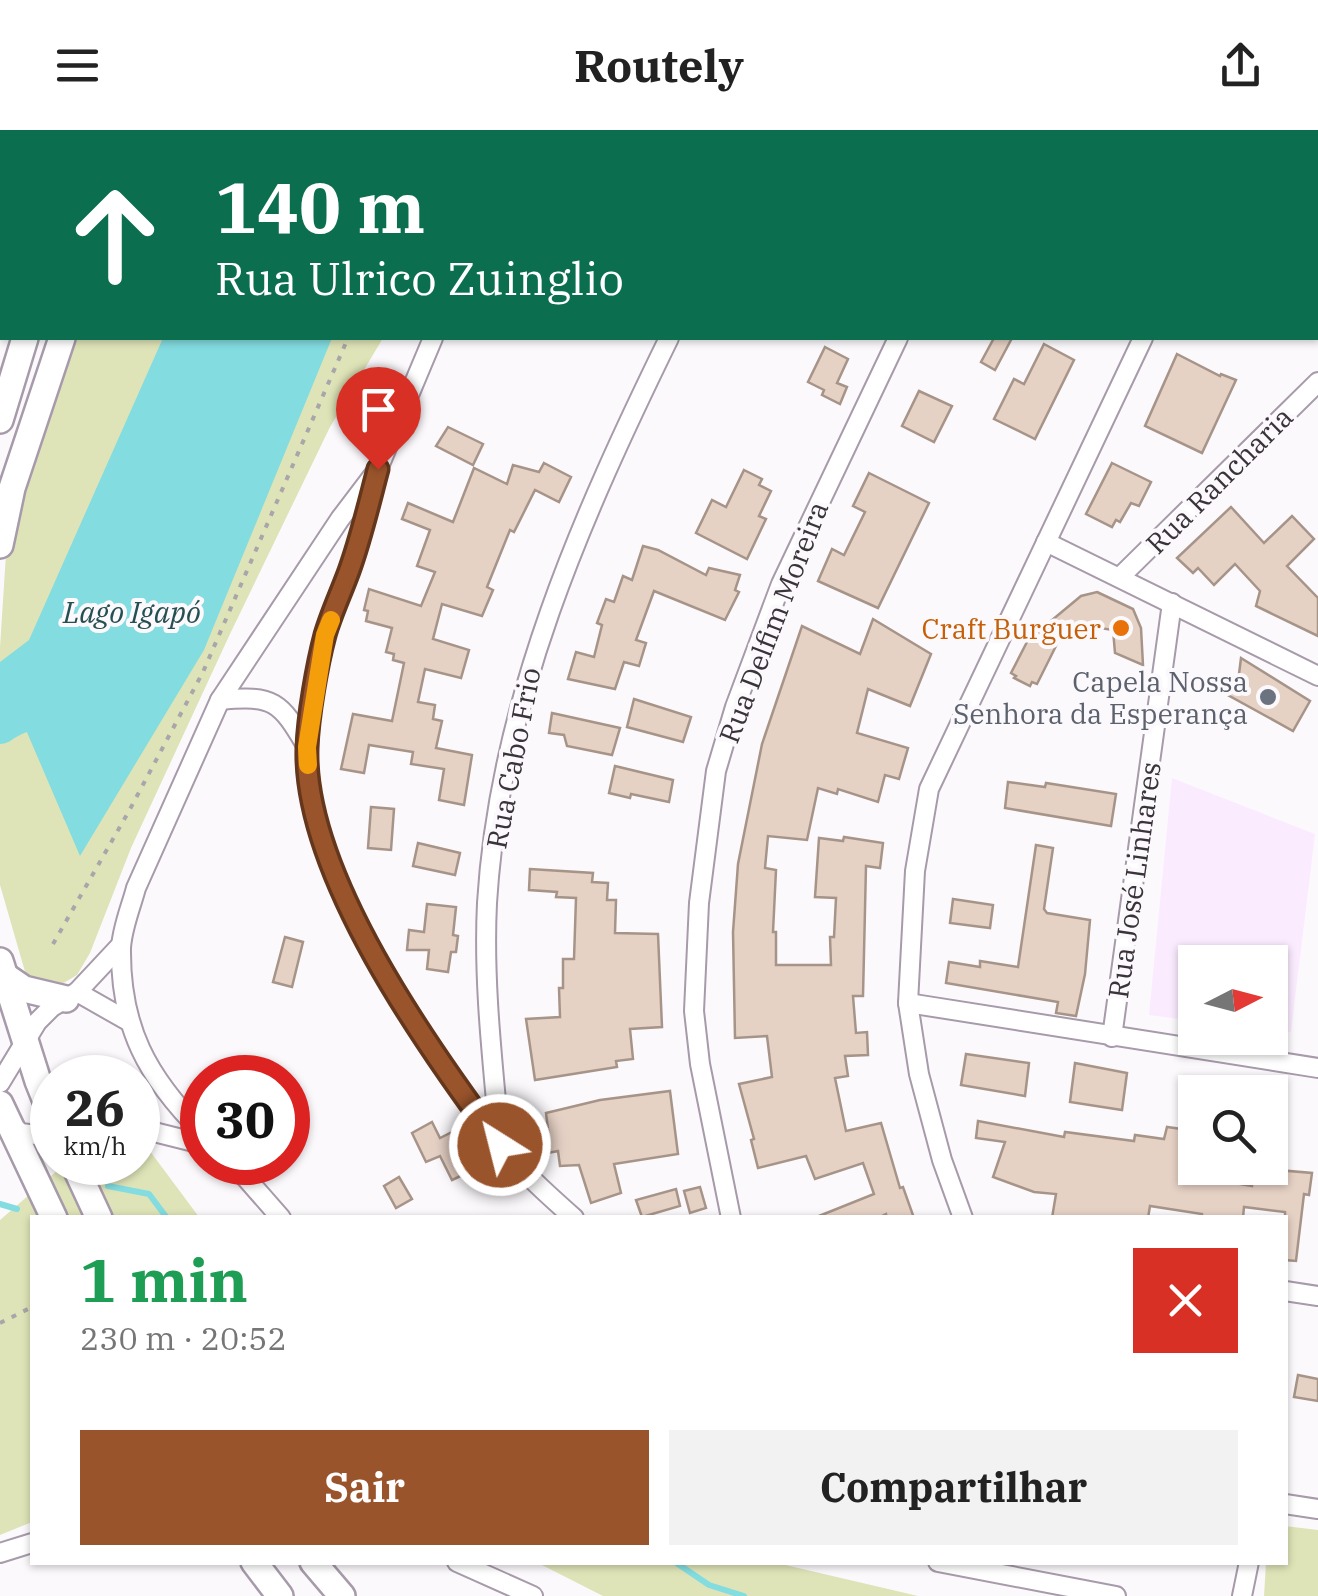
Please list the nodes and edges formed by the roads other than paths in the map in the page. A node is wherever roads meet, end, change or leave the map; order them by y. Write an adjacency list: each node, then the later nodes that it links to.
1 (24, 340): 8 (main road)
2 (61, 340): 11 (main road)
3 (432, 340): 9 (street)
4 (668, 340): 32 (street, Rua Cabo Frio)
5 (897, 340): 41 (street, Rua Delfim Moreira)
6 (1143, 340): 10 (street)
7 (1318, 382): 12 (street, Rua Rancharia)
8 (0, 420)
9 (378, 469): 15 (street); 16 (street)
10 (1046, 542): 12 (street); 20 (street)
11 (0, 544)
12 (1120, 577): 13 (street)
13 (1172, 603): 14 (street); 22 (street, Rua José Linhares)
14 (1318, 676)
15 (220, 700): 16 (street); 17 (street)
16 (307, 747): 32 (street)
17 (121, 945): 19 (street); 21 (street)
18 (3, 969): 19 (main road); 23 (main road)
19 (72, 996): 21 (street); 23 (street)
20 (908, 1003): 22 (street); 42 (street)
21 (128, 1021): 25 (street)
22 (1112, 1037): 26 (street)
23 (26, 1042): 24 (main road); 27 (street)
24 (31, 1055)
25 (137, 1055)
26 (1318, 1068)
27 (0, 1082)
28 (160, 1089): 29 (street)
29 (180, 1109)
30 (4, 1113): 31 (street); 36 (main road)
31 (30, 1134)
32 (500, 1145): 40 (street)
33 (84, 1185): 37 (main road)
34 (95, 1185): 38 (main road)
35 (252, 1185): 39 (street)
36 (53, 1215)
37 (100, 1215)
38 (100, 1215)
39 (278, 1215)
40 (571, 1215)
41 (730, 1215)
42 (963, 1215)
43 (1288, 1291): 44 (street)
44 (1318, 1296)
45 (1288, 1504): 46 (street)
46 (1318, 1508)
47 (30, 1544): 48 (street)
48 (0, 1553)
49 (256, 1565): 53 (main road)
50 (464, 1565): 54 (street)
51 (954, 1565): 55 (street)
52 (1248, 1565): 56 (street)
53 (280, 1596)
54 (534, 1596)
55 (1116, 1596)
56 (1242, 1596)

